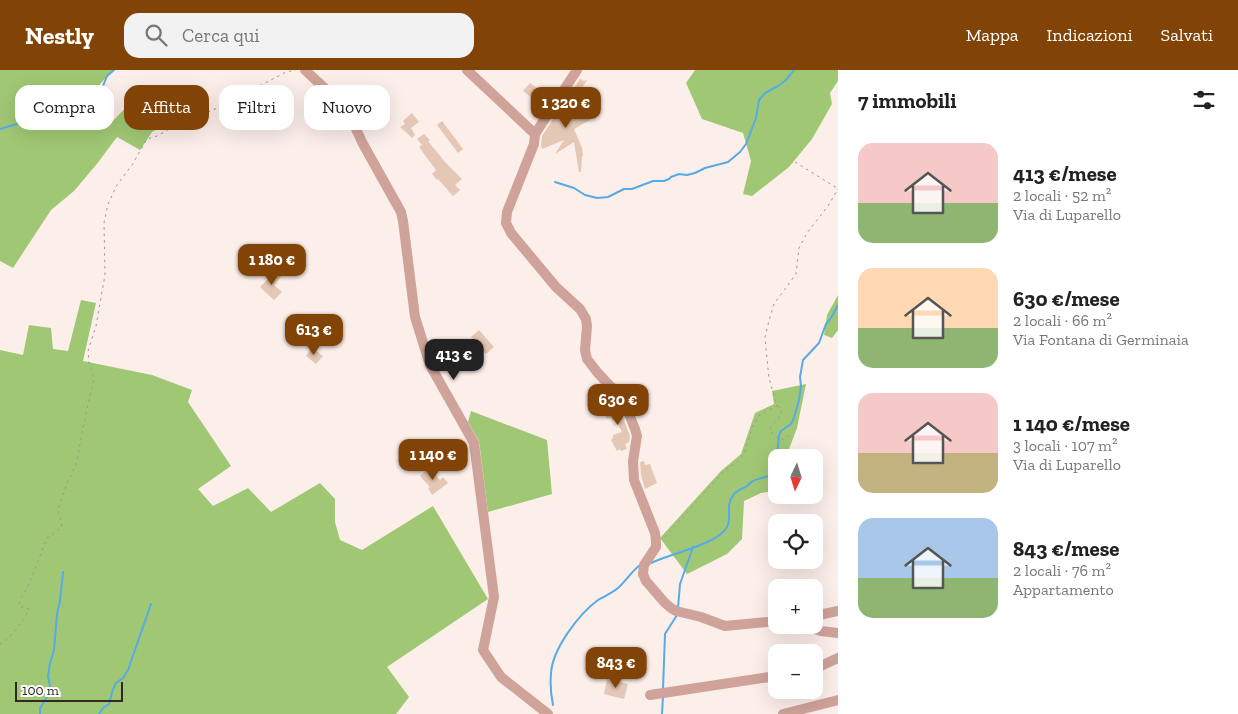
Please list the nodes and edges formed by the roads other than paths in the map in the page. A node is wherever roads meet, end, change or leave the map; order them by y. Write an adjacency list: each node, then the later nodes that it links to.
1 (306, 70): 15 (street)
2 (467, 70): 4 (street)
3 (577, 70): 4 (street)
4 (535, 134): 7 (street)
5 (838, 611): 6 (street)
6 (823, 615)
7 (768, 622)
8 (823, 631): 9 (street)
9 (838, 633)
10 (838, 658): 11 (street)
11 (823, 665)
12 (768, 677): 13 (street)
13 (650, 695)
14 (838, 700): 16 (street)
15 (548, 714)
16 (783, 714)

